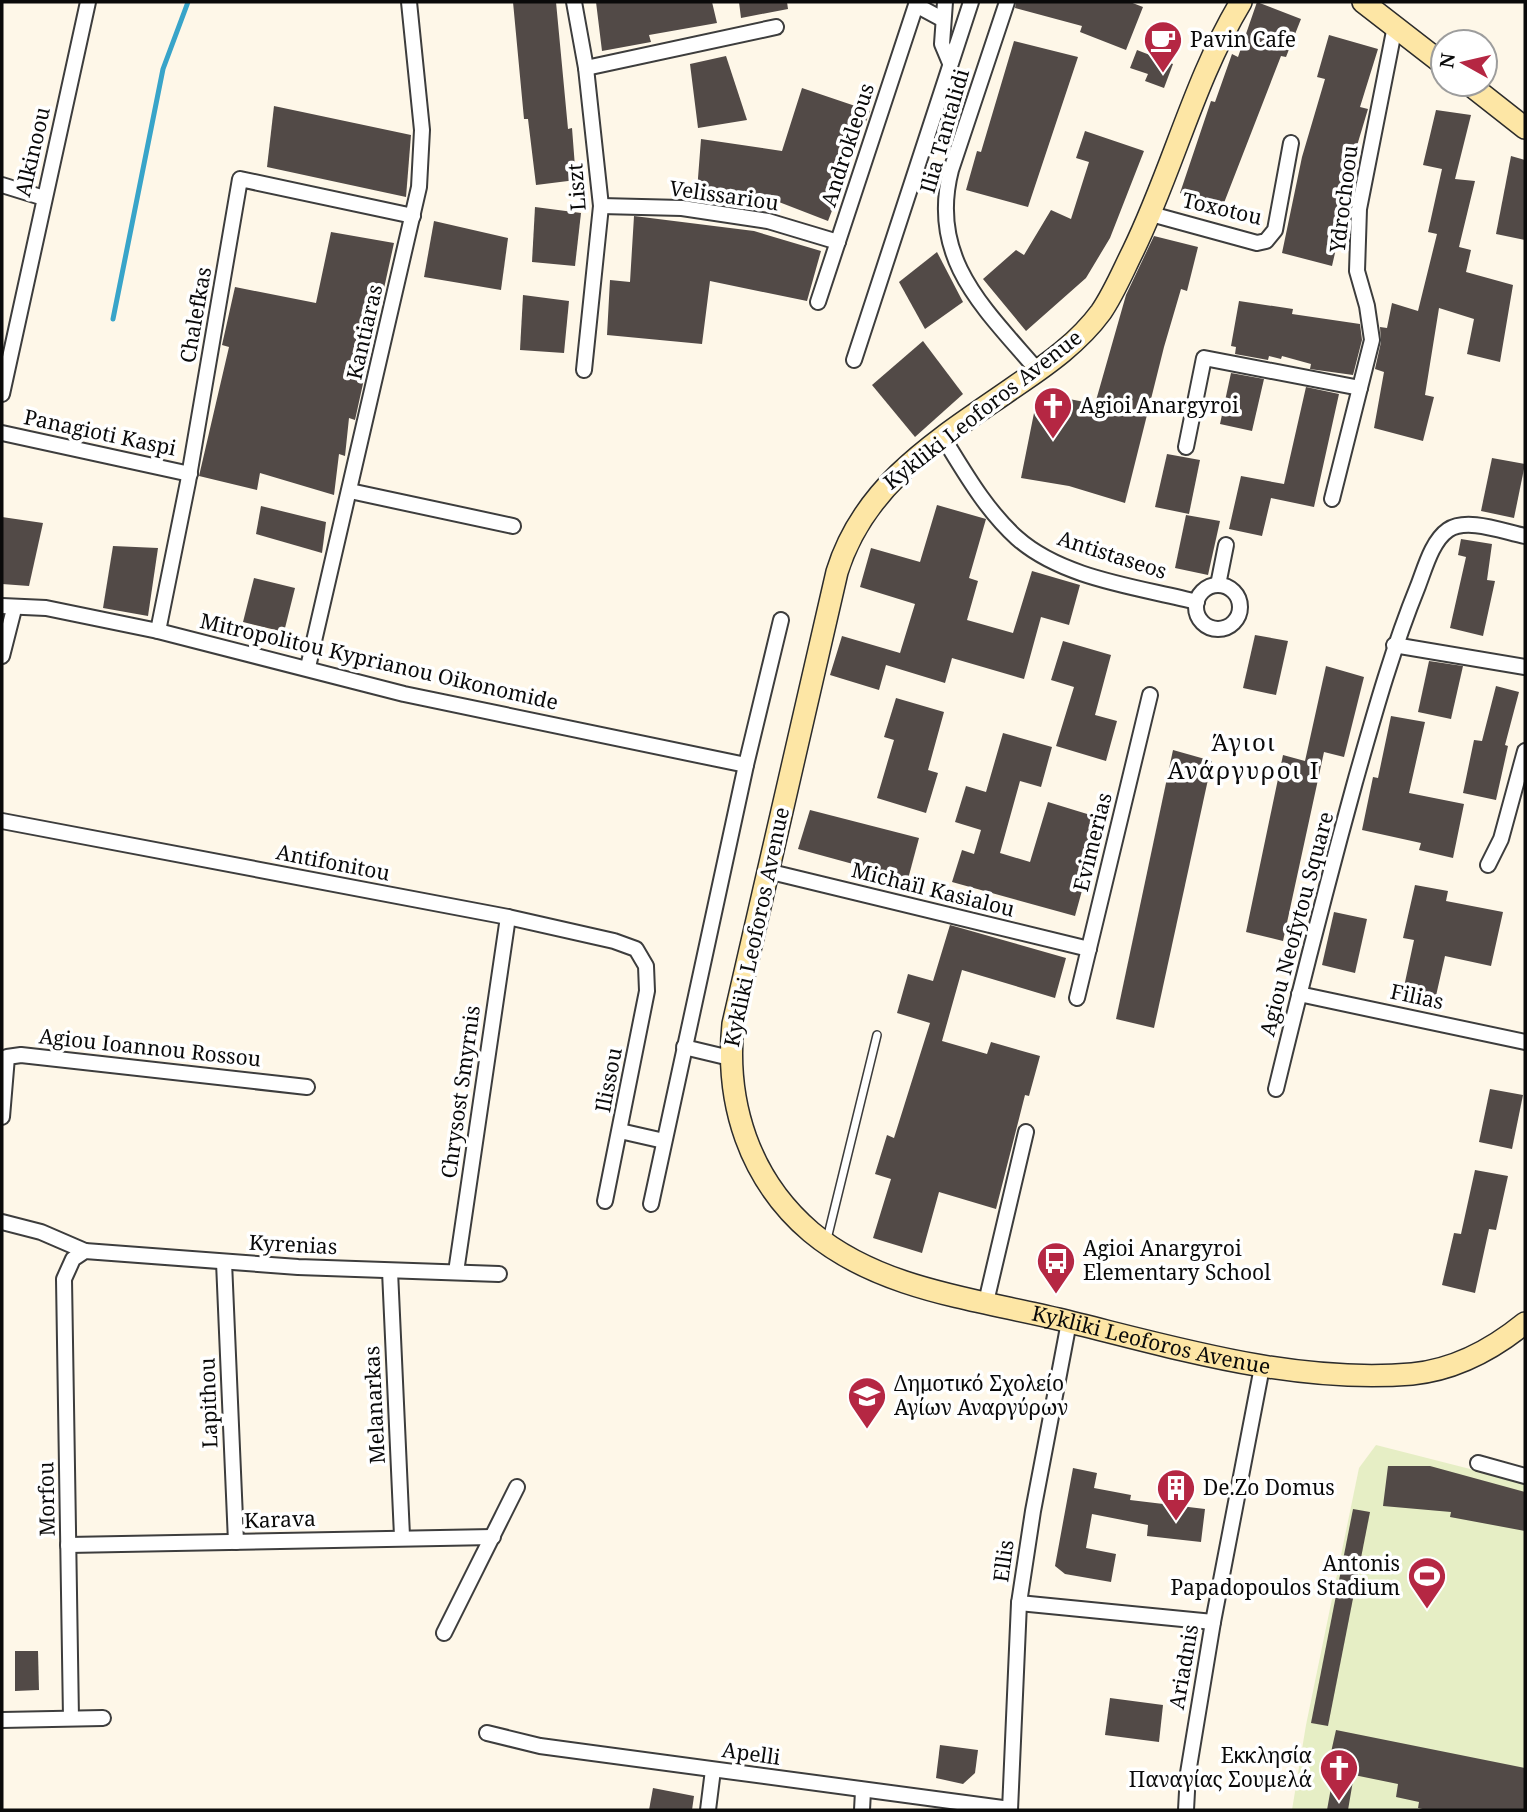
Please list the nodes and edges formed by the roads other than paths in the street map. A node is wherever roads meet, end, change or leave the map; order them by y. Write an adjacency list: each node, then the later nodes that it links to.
1 (88, 2): 20 (street, Alkinoou)
2 (409, 2): 23 (street, Kantiaras)
3 (574, 2): 15 (street, Liszt)
4 (945, 2): 10 (street)
5 (971, 2): 14 (street)
6 (1007, 2): 28 (street, Ilia Tantalidi)
7 (1241, 2): 22 (street, Kykliki Leoforos Avenue)
8 (1363, 2): 11 (street)
9 (916, 3): 10 (street); 24 (street, Androkleous)
10 (942, 19): 14 (street)
11 (1395, 26): 13 (street); 29 (street, Ydrochoou)
12 (776, 27): 15 (street)
13 (1429, 53)
14 (950, 63): 26 (street)
15 (586, 68): 21 (street, Liszt)
16 (1487, 98): 17 (street)
17 (1525, 128)
18 (1291, 143): 22 (street, Toxotou)
19 (2, 185): 20 (street)
20 (44, 198): 30 (street, Alkinoou)
21 (601, 206): 24 (street, Velissariou); 27 (street, Liszt)
22 (1151, 214): 28 (street, Kykliki Leoforos Avenue)
23 (413, 216): 34 (street, Chalefkas); 35 (street, Kantiaras)
24 (838, 242): 25 (street, Androkleous)
25 (818, 302)
26 (854, 360)
27 (584, 370)
28 (1038, 371): 32 (street, Kykliki Leoforos Avenue)
29 (1360, 387): 33 (street); 36 (street, Ydrochoou)
30 (2, 394)
31 (2, 433): 34 (street, Panagioti Kaspi)
32 (944, 439): 41 (street, Antistaseos); 54 (street, Kykliki Leoforos Avenue)
33 (1186, 447)
34 (190, 474): 44 (street, Chalefkas)
35 (350, 491): 37 (street); 47 (street, Kantiaras)
36 (1332, 499)
37 (513, 526)
38 (1525, 536): 45 (street, Agiou Neofytou Square)
39 (1226, 545): 40 (street)
40 (1218, 585): 41 (street); 41 (street)
41 (1197, 602)
42 (8, 607): 44 (street, Mitropolitou Kyprianou Oikonomide); 46 (street)
43 (780, 620): 51 (street)
44 (158, 631): 47 (street, Mitropolitou Kyprianou Oikonomide)
45 (1394, 645): 48 (street); 58 (street, Agiou Neofytou Square)
46 (2, 656)
47 (308, 667): 51 (street, Mitropolitou Kyprianou Oikonomide)
48 (1525, 667)
49 (1150, 695): 56 (street, Evimerias)
50 (1525, 751): 53 (street)
51 (746, 765): 62 (street)
52 (2, 821): 55 (street, Antifonitou)
53 (1488, 865)
54 (768, 871): 56 (street, Michaïl Kasialou); 63 (street, Kykliki Leoforos Avenue)
55 (508, 917): 57 (street, Antifonitou); 77 (street, Chrysost Smyrnis)
56 (1089, 949): 59 (street, Evimerias)
57 (646, 966): 67 (street, Ilissou)
58 (1299, 994): 61 (street, Filias); 65 (street, Agiou Neofytou Square)
59 (1077, 998)
60 (877, 1035): 73 (lane)
61 (1525, 1042)
62 (684, 1048): 63 (street); 69 (street)
63 (730, 1058): 73 (street, Kykliki Leoforos Avenue)
64 (307, 1087): 66 (street, Agiou Ioannou Rossou)
65 (1276, 1089)
66 (2, 1117)
67 (620, 1131): 69 (street); 70 (street, Ilissou)
68 (1026, 1132): 79 (street)
69 (664, 1141): 71 (street)
70 (605, 1201)
71 (651, 1204)
72 (2, 1222): 74 (street, Kyrenias)
73 (826, 1244): 79 (street, Kykliki Leoforos Avenue)
74 (85, 1251): 75 (street, Kyrenias); 89 (street, Morfou)
75 (224, 1262): 76 (street, Kyrenias); 88 (street, Lapithou)
76 (390, 1271): 77 (street, Kyrenias); 86 (street, Melanarkas)
77 (456, 1272): 78 (street, Kyrenias)
78 (499, 1273)
79 (986, 1302): 80 (street, Kykliki Leoforos Avenue)
80 (1069, 1322): 82 (street, Kykliki Leoforos Avenue); 90 (street, Ellis)
81 (1525, 1322): 82 (street, Kykliki Leoforos Avenue)
82 (1262, 1367): 91 (street, Ariadnis)
83 (1478, 1463): 84 (street)
84 (1525, 1476)
85 (517, 1487): 87 (street)
86 (402, 1536): 87 (street, Karava); 88 (street, Karava)
87 (493, 1537): 92 (street)
88 (236, 1542): 89 (street, Karava)
89 (68, 1545): 93 (street, Morfou)
90 (1019, 1603): 91 (street); 101 (street, Ellis)
91 (1213, 1622): 102 (street, Ariadnis)
92 (444, 1633)
93 (71, 1718): 94 (street); 95 (street)
94 (103, 1718)
95 (2, 1720)
96 (487, 1733): 97 (street, Apelli)
97 (713, 1770): 98 (street, Apelli); 99 (street)
98 (863, 1791): 100 (street); 101 (street, Apelli)
99 (708, 1810)
100 (862, 1810)
101 (1010, 1810)
102 (1186, 1810)

